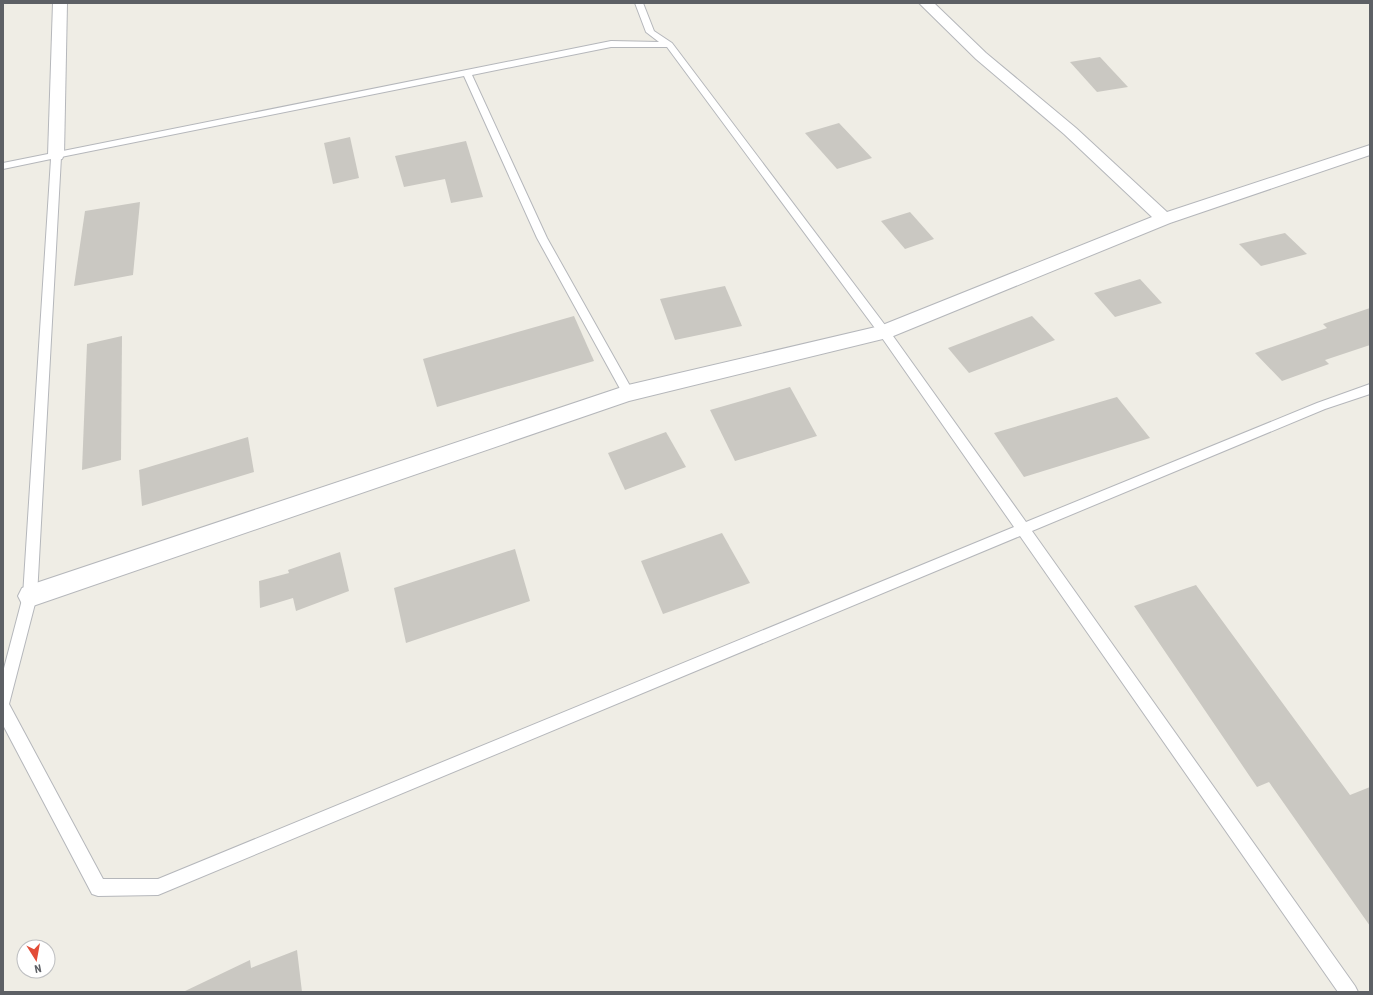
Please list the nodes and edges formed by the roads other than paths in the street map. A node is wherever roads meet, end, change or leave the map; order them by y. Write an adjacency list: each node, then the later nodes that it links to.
1 (60, 3): 7 (street)
2 (639, 3): 4 (lane)
3 (926, 3): 9 (street)
4 (669, 45): 5 (lane); 10 (lane)
5 (467, 73): 7 (lane); 12 (lane)
6 (1370, 150): 9 (street)
7 (56, 155): 8 (lane); 14 (lane)
8 (3, 166)
9 (1164, 219): 10 (street)
10 (884, 332): 12 (street); 13 (lane)
11 (1370, 389): 13 (lane)
12 (628, 393): 14 (street)
13 (1023, 530): 16 (lane); 17 (lane)
14 (30, 596): 15 (lane)
15 (3, 700)
16 (3, 709)
17 (1349, 992)

